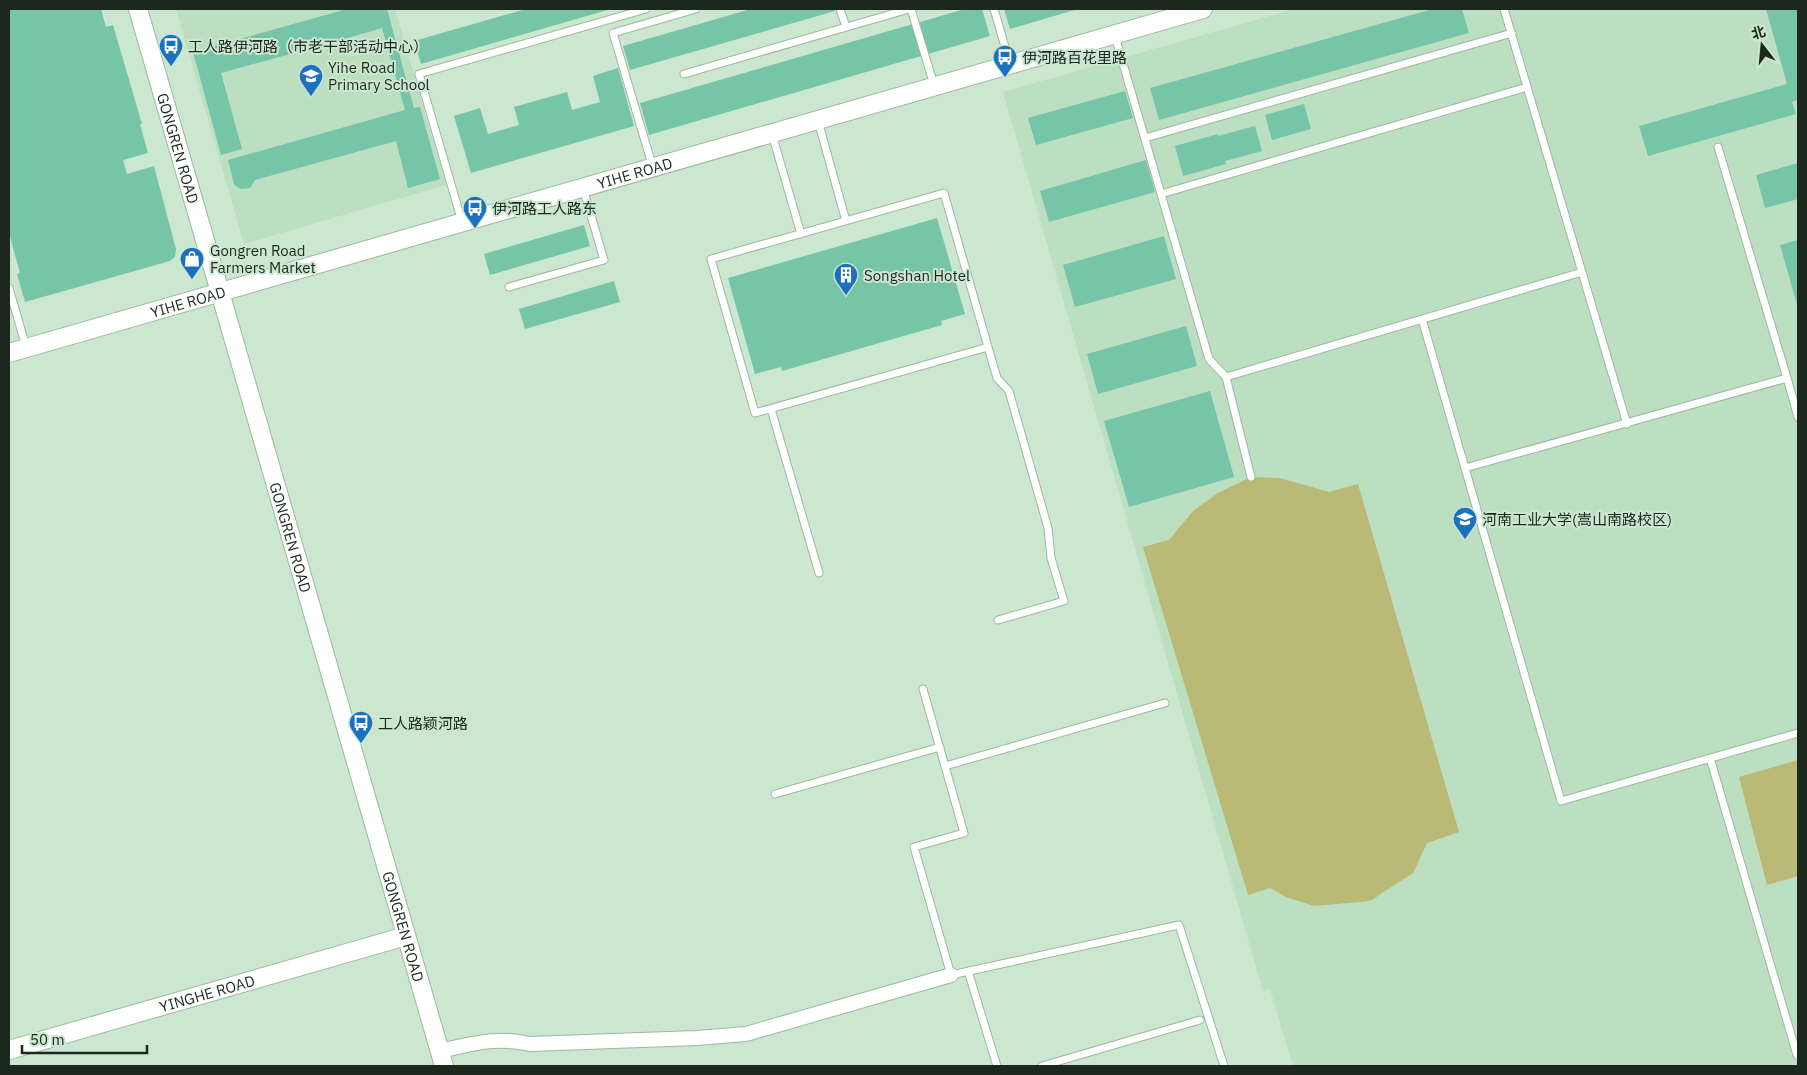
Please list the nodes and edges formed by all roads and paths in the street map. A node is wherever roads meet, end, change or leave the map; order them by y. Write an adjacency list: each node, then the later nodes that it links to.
1 (138, 9): 30 (street, GONGREN ROAD)
2 (646, 9): 9 (lane)
3 (696, 9): 21 (lane)
4 (840, 9): 10 (lane)
5 (910, 9): 10 (lane); 15 (lane)
6 (994, 9): 13 (lane)
7 (1203, 9): 12 (street, YIHE ROAD)
8 (1504, 9): 11 (lane)
9 (625, 12): 25 (lane)
10 (846, 27): 14 (lane)
11 (1512, 33): 16 (lane); 19 (lane)
12 (1115, 35): 13 (street, YIHE ROAD); 19 (lane)
13 (1010, 65): 15 (street, YIHE ROAD)
14 (684, 74)
15 (934, 87): 17 (street, YIHE ROAD)
16 (1527, 87): 23 (lane); 27 (lane)
17 (818, 120): 18 (street, YIHE ROAD); 24 (lane)
18 (772, 134): 21 (street, YIHE ROAD); 26 (lane)
19 (1145, 138): 23 (lane)
20 (1718, 147): 36 (lane)
21 (653, 168): 22 (street, YIHE ROAD)
22 (583, 188): 25 (street, YIHE ROAD); 28 (lane)
23 (1161, 194): 35 (lane)
24 (846, 221): 26 (lane); 32 (lane)
25 (462, 223): 30 (street, YIHE ROAD)
26 (801, 234): 37 (lane)
27 (1582, 272): 31 (lane); 39 (lane)
28 (509, 287)
29 (9, 288): 33 (lane)
30 (221, 292): 33 (street, YIHE ROAD); 51 (street, GONGREN ROAD)
31 (1422, 319): 35 (lane); 40 (lane)
32 (988, 346): 37 (lane); 43 (lane)
33 (26, 348): 34 (street, YIHE ROAD)
34 (9, 353)
35 (1226, 377): 41 (lane)
36 (1787, 378): 38 (lane); 39 (lane)
37 (771, 409): 42 (lane)
38 (1798, 417)
39 (1627, 424): 40 (lane)
40 (1465, 468): 48 (lane)
41 (1251, 477)
42 (818, 573)
43 (998, 620)
44 (923, 688): 47 (lane)
45 (1165, 703): 49 (lane)
46 (1798, 734): 48 (lane)
47 (940, 747): 49 (lane); 50 (lane)
48 (1710, 758): 56 (lane)
49 (945, 766): 53 (lane)
50 (775, 794)
51 (406, 936): 55 (street, YINGHE ROAD); 57 (street, GONGREN ROAD)
52 (968, 971): 53 (lane); 58 (lane); 60 (lane)
53 (951, 975): 57 (street)
54 (1200, 1020): 59 (lane)
55 (9, 1050)
56 (1797, 1055)
57 (441, 1058)
58 (997, 1066)
59 (1042, 1066)
60 (1224, 1066)

